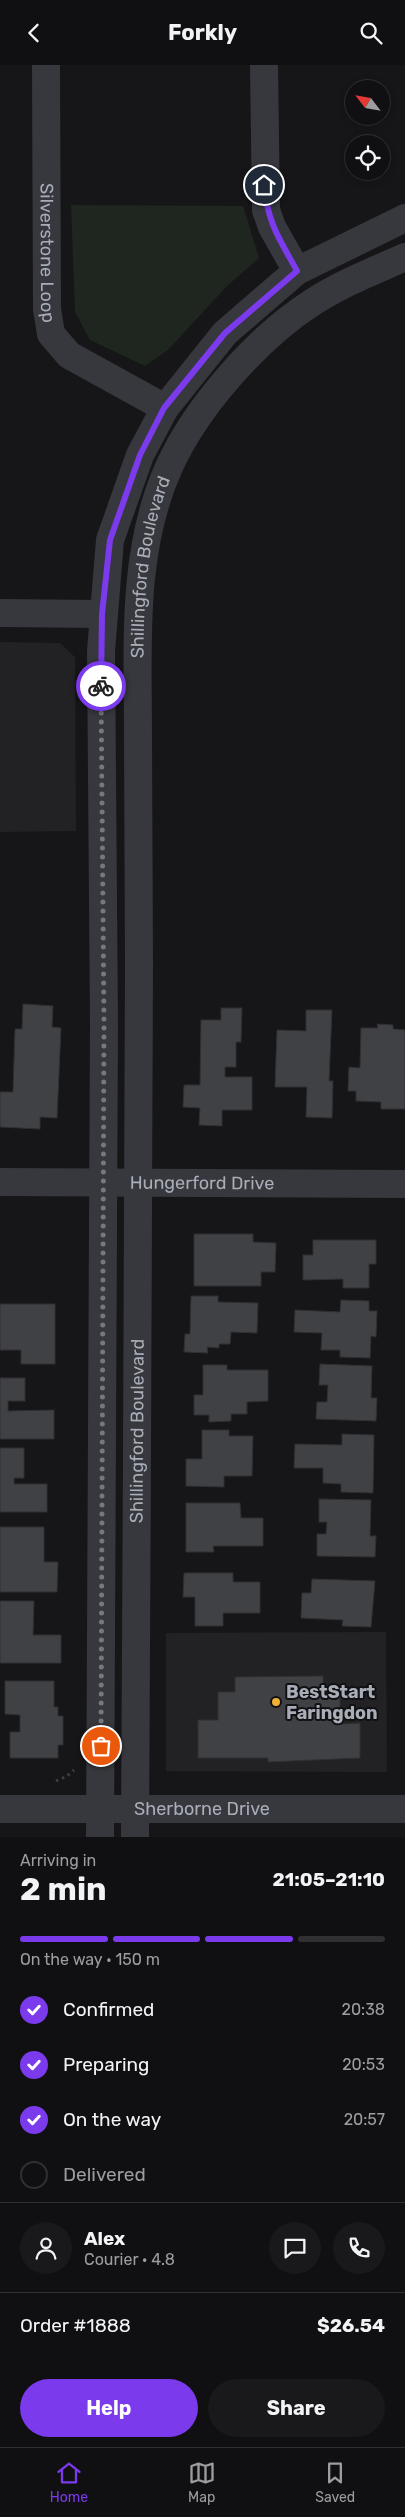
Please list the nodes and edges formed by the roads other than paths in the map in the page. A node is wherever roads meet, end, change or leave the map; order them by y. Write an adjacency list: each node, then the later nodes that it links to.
1 (46, 65): 6 (street, Silverstone Loop)
2 (264, 65): 5 (street)
3 (405, 218): 5 (street, Shillingford Boulevard)
4 (405, 257): 9 (street, Shillingford Boulevard)
5 (297, 271): 6 (street, Shillingford Boulevard)
6 (164, 408): 8 (street, Shillingford Boulevard)
7 (0, 613): 8 (street)
8 (102, 614): 10 (street, Shillingford Boulevard)
9 (139, 1023): 10 (street); 13 (street, Shillingford Boulevard)
10 (104, 1024): 12 (street, Shillingford Boulevard)
11 (0, 1182): 12 (street, Hungerford Drive)
12 (103, 1182): 13 (street, Hungerford Drive); 16 (street, Shillingford Boulevard)
13 (137, 1182): 14 (street, Hungerford Drive); 17 (street, Shillingford Boulevard)
14 (405, 1184)
15 (0, 1809): 16 (street, Sherborne Drive)
16 (100, 1809): 17 (street, Sherborne Drive); 19 (street, Shillingford Boulevard)
17 (135, 1809): 18 (street, Sherborne Drive); 20 (street, Shillingford Boulevard)
18 (405, 1809)
19 (100, 1837)
20 (135, 1837)

